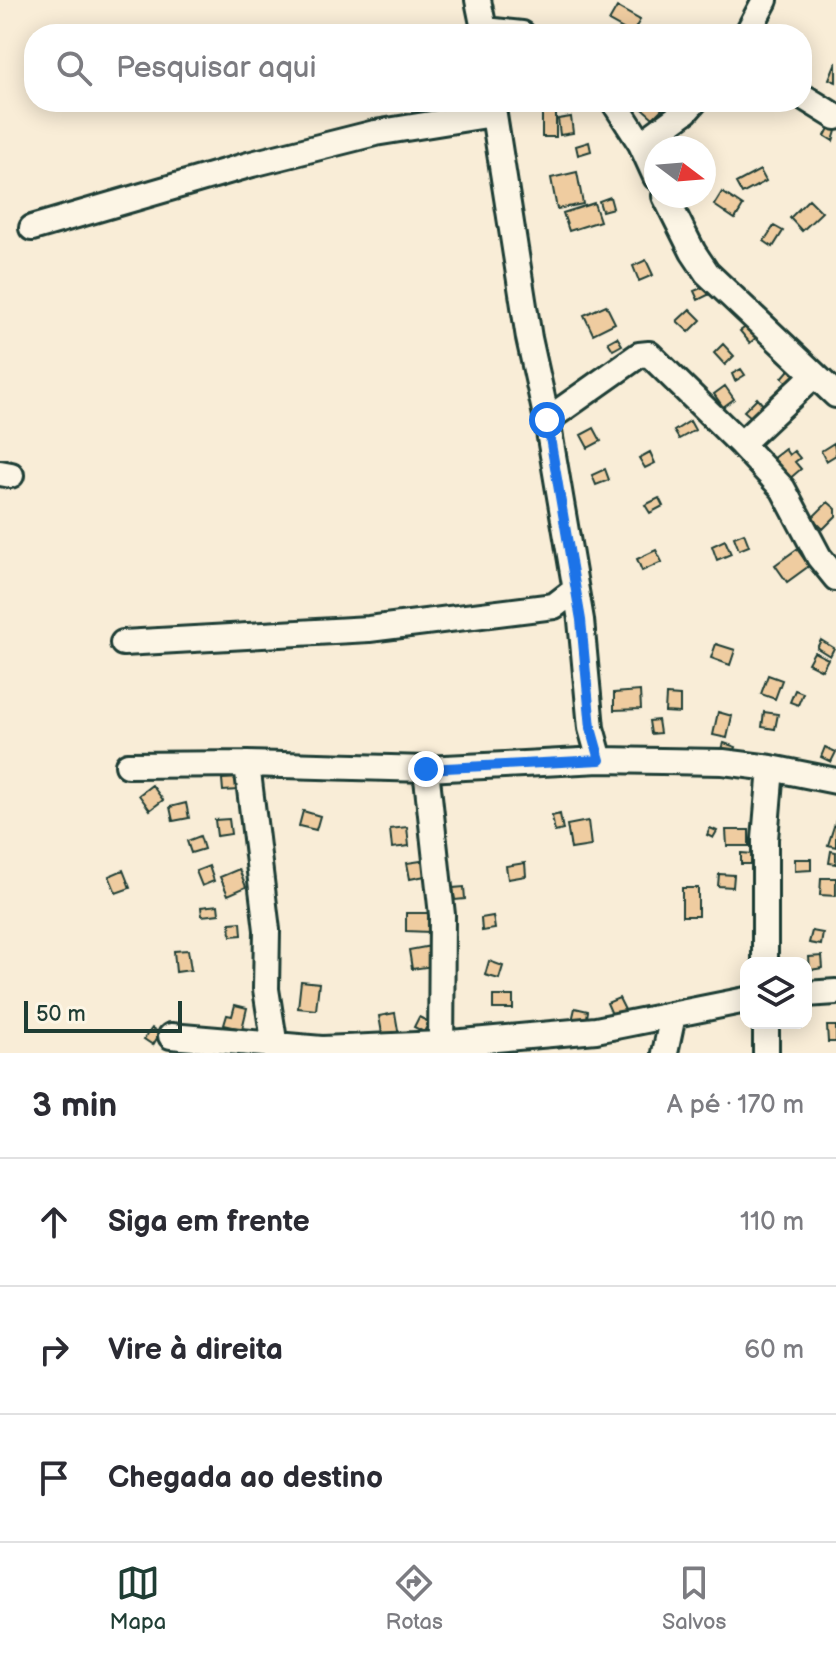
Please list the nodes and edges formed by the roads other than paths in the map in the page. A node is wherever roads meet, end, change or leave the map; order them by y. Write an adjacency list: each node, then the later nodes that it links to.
1 (478, 0): 3 (street)
2 (765, 0): 4 (street)
3 (483, 24)
4 (752, 24)
5 (812, 102): 10 (street)
6 (474, 112): 14 (street)
7 (493, 112): 17 (street)
8 (620, 112): 11 (street)
9 (685, 112): 11 (street)
10 (836, 117)
11 (641, 144): 12 (street)
12 (644, 151)
13 (671, 208): 15 (street)
14 (32, 228)
15 (814, 375): 16 (street); 18 (street)
16 (836, 395)
17 (547, 420): 18 (street); 20 (street)
18 (741, 444): 19 (street)
19 (836, 578)
20 (575, 590): 21 (street); 22 (street)
21 (554, 606): 22 (street); 23 (street)
22 (581, 620): 24 (street)
23 (123, 643)
24 (600, 760): 27 (street); 28 (street)
25 (247, 764): 26 (street); 28 (street); 38 (street)
26 (128, 765)
27 (771, 768): 29 (street); 30 (street)
28 (426, 769): 37 (street)
29 (836, 781)
30 (765, 957)
31 (836, 992): 32 (street)
32 (812, 994)
33 (740, 1001): 34 (street)
34 (673, 1015): 37 (street); 39 (street)
35 (766, 1029): 40 (street)
36 (171, 1036): 38 (street)
37 (440, 1048): 38 (street)
38 (275, 1049)
39 (665, 1053)
40 (766, 1053)

